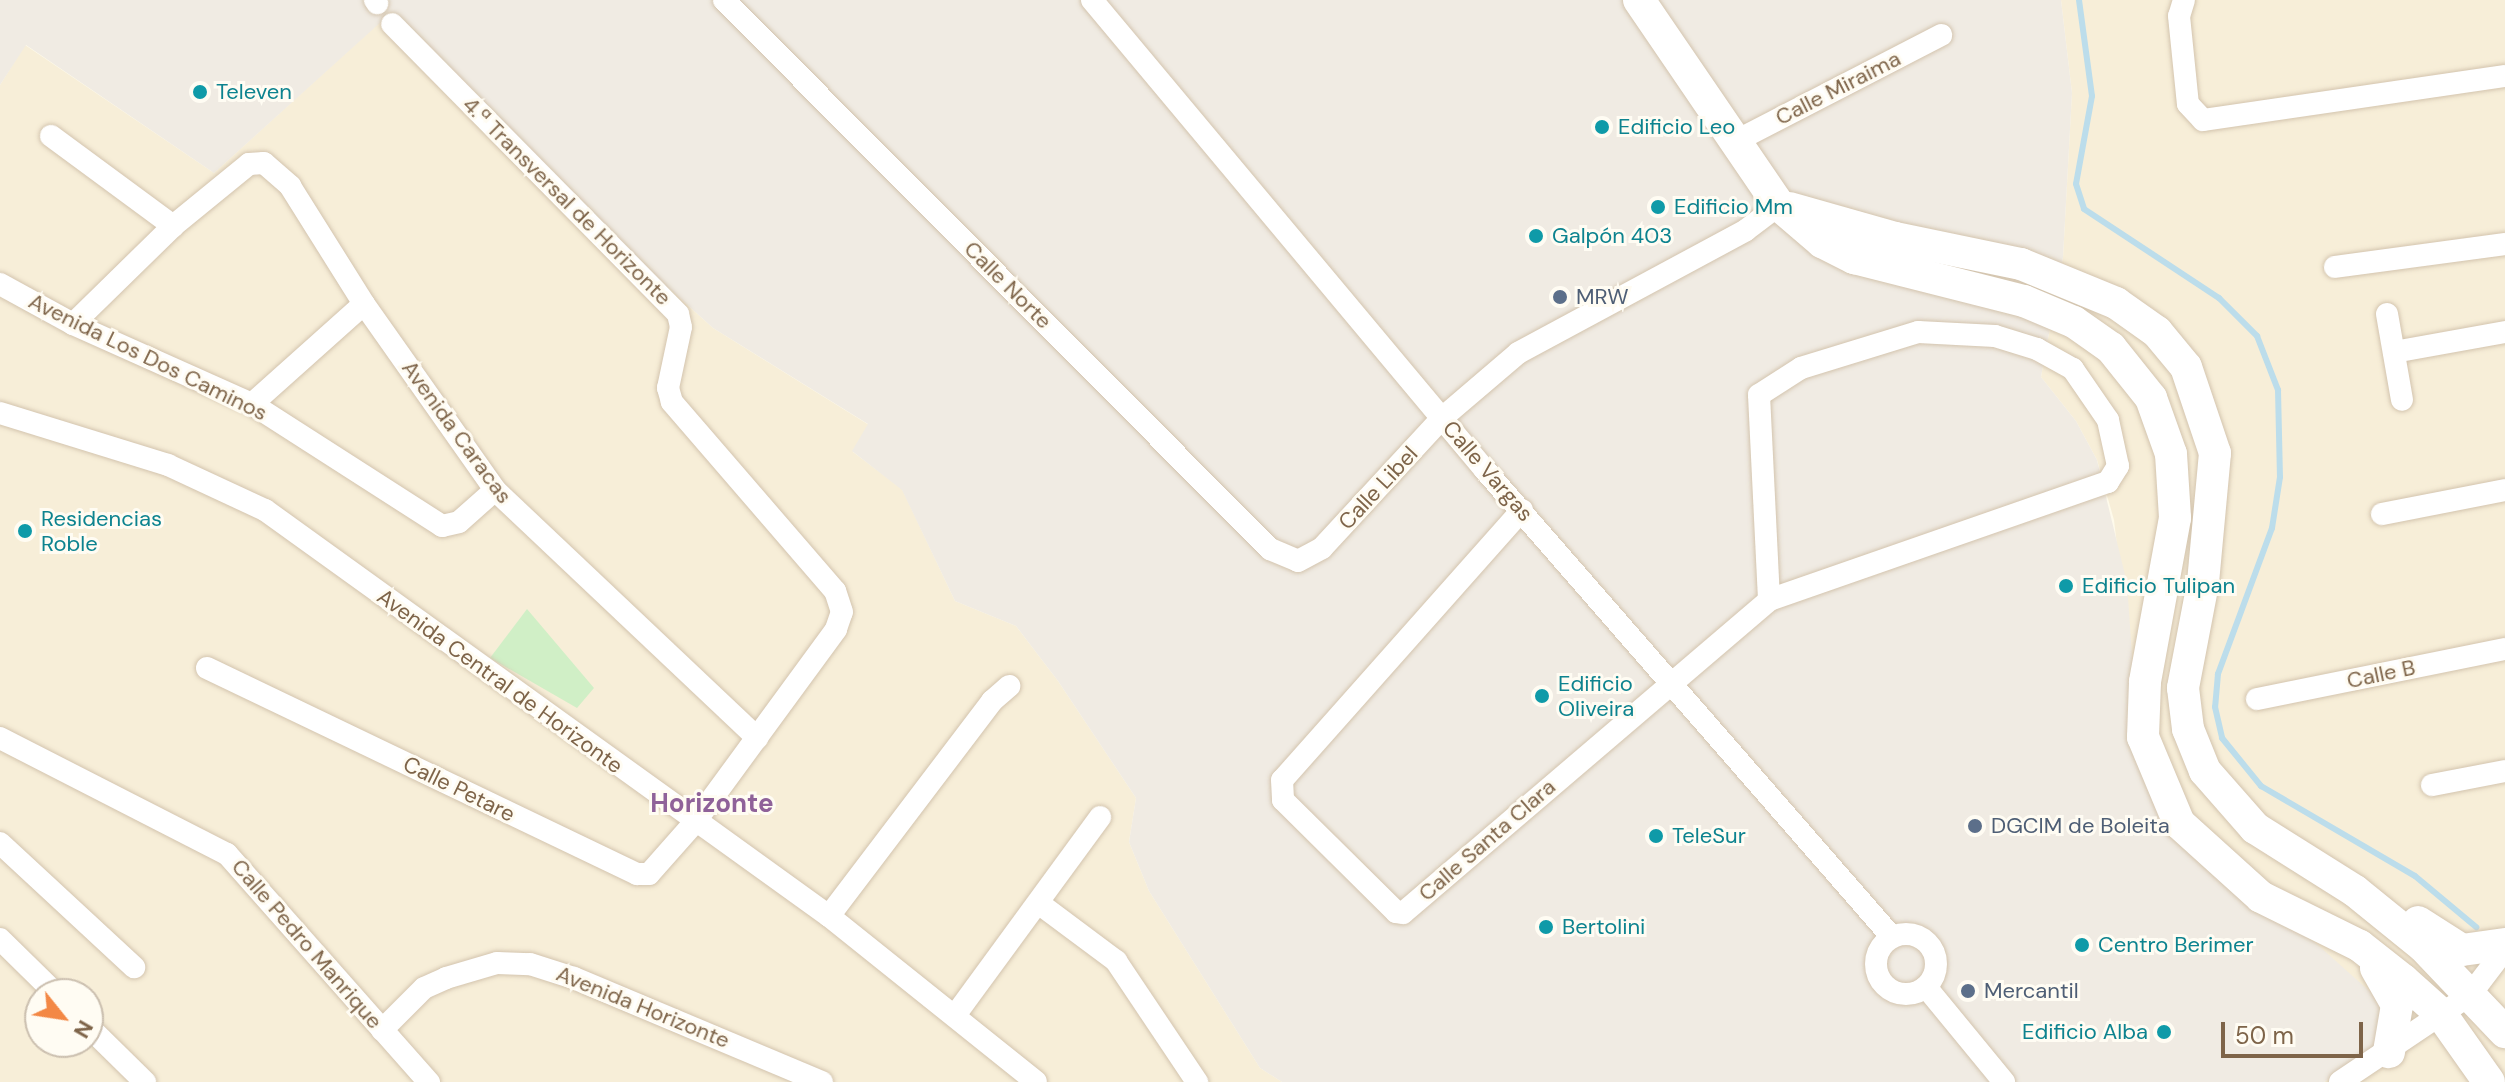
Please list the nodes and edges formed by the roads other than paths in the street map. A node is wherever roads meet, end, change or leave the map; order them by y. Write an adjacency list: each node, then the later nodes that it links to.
1 (724, 0): 28 (street, Calle Norte)
2 (1092, 0): 23 (street, Calle Vargas)
3 (1639, 0): 9 (street)
4 (2184, 0): 7 (street)
5 (392, 24): 36 (street, 4.ª Transversal de Horizonte)
6 (1941, 35): 9 (street, Calle Miraima)
7 (2505, 76)
8 (51, 136): 11 (street)
9 (1736, 141): 10 (street)
10 (1779, 205): 23 (street, Calle Libel); 42 (street); 47 (street)
11 (173, 226): 15 (street, Avenida Caracas); 17 (street)
12 (2505, 244): 13 (street)
13 (2335, 267)
14 (0, 284): 17 (street, Avenida Los Dos Caminos)
15 (364, 304): 21 (street); 24 (street, Avenida Caracas)
16 (2387, 314): 19 (street)
17 (73, 324): 21 (street, Avenida Los Dos Caminos)
18 (2505, 332): 19 (street)
19 (2394, 352): 20 (street)
20 (2402, 400)
21 (252, 404): 24 (street, Avenida Los Dos Caminos)
22 (0, 413): 40 (street, Avenida Central de Horizonte)
23 (1442, 418): 26 (street, Calle Vargas); 28 (street, Calle Libel)
24 (495, 490): 36 (street, Avenida Caracas)
25 (2505, 490): 27 (street)
26 (1522, 510): 32 (street, Calle Vargas); 32 (street, Calle Santa Clara)
27 (2382, 514)
28 (1298, 561)
29 (1769, 600): 29 (street, Calle Santa Clara); 32 (street, Calle Santa Clara)
30 (2505, 649): 34 (street, Calle B)
31 (207, 668): 40 (street, Calle Petare)
32 (1669, 681): 45 (street, Calle Vargas)
33 (1009, 686): 44 (street)
34 (2257, 699)
35 (0, 738): 55 (street, Calle Pedro Manrique)
36 (757, 738): 40 (street, 4.ª Transversal de Horizonte)
37 (2505, 771): 38 (street)
38 (2432, 785)
39 (1100, 817): 43 (street)
40 (695, 822): 44 (street, Avenida Central de Horizonte)
41 (0, 843): 49 (street)
42 (2355, 891): 48 (street); 52 (street)
43 (1041, 905): 53 (street); 63 (street)
44 (829, 916): 53 (street, Avenida Central de Horizonte)
45 (1892, 937): 51 (street); 51 (street)
46 (0, 939): 50 (street)
47 (2360, 946): 54 (street); 58 (street)
48 (2505, 947): 52 (street)
49 (134, 967)
50 (40, 978)
51 (1926, 987): 64 (street)
52 (2470, 995): 54 (street); 56 (street)
53 (956, 1014): 62 (street, Avenida Central de Horizonte)
54 (2441, 1014): 58 (street); 66 (street)
55 (382, 1030): 60 (street, Calle Pedro Manrique); 61 (street, Avenida Horizonte)
56 (2505, 1032)
57 (104, 1042): 59 (street)
58 (2389, 1052): 65 (street)
59 (145, 1082)
60 (429, 1082)
61 (822, 1082)
62 (1036, 1082)
63 (1197, 1082)
64 (2004, 1082)
65 (2340, 1082)
66 (2489, 1082)

